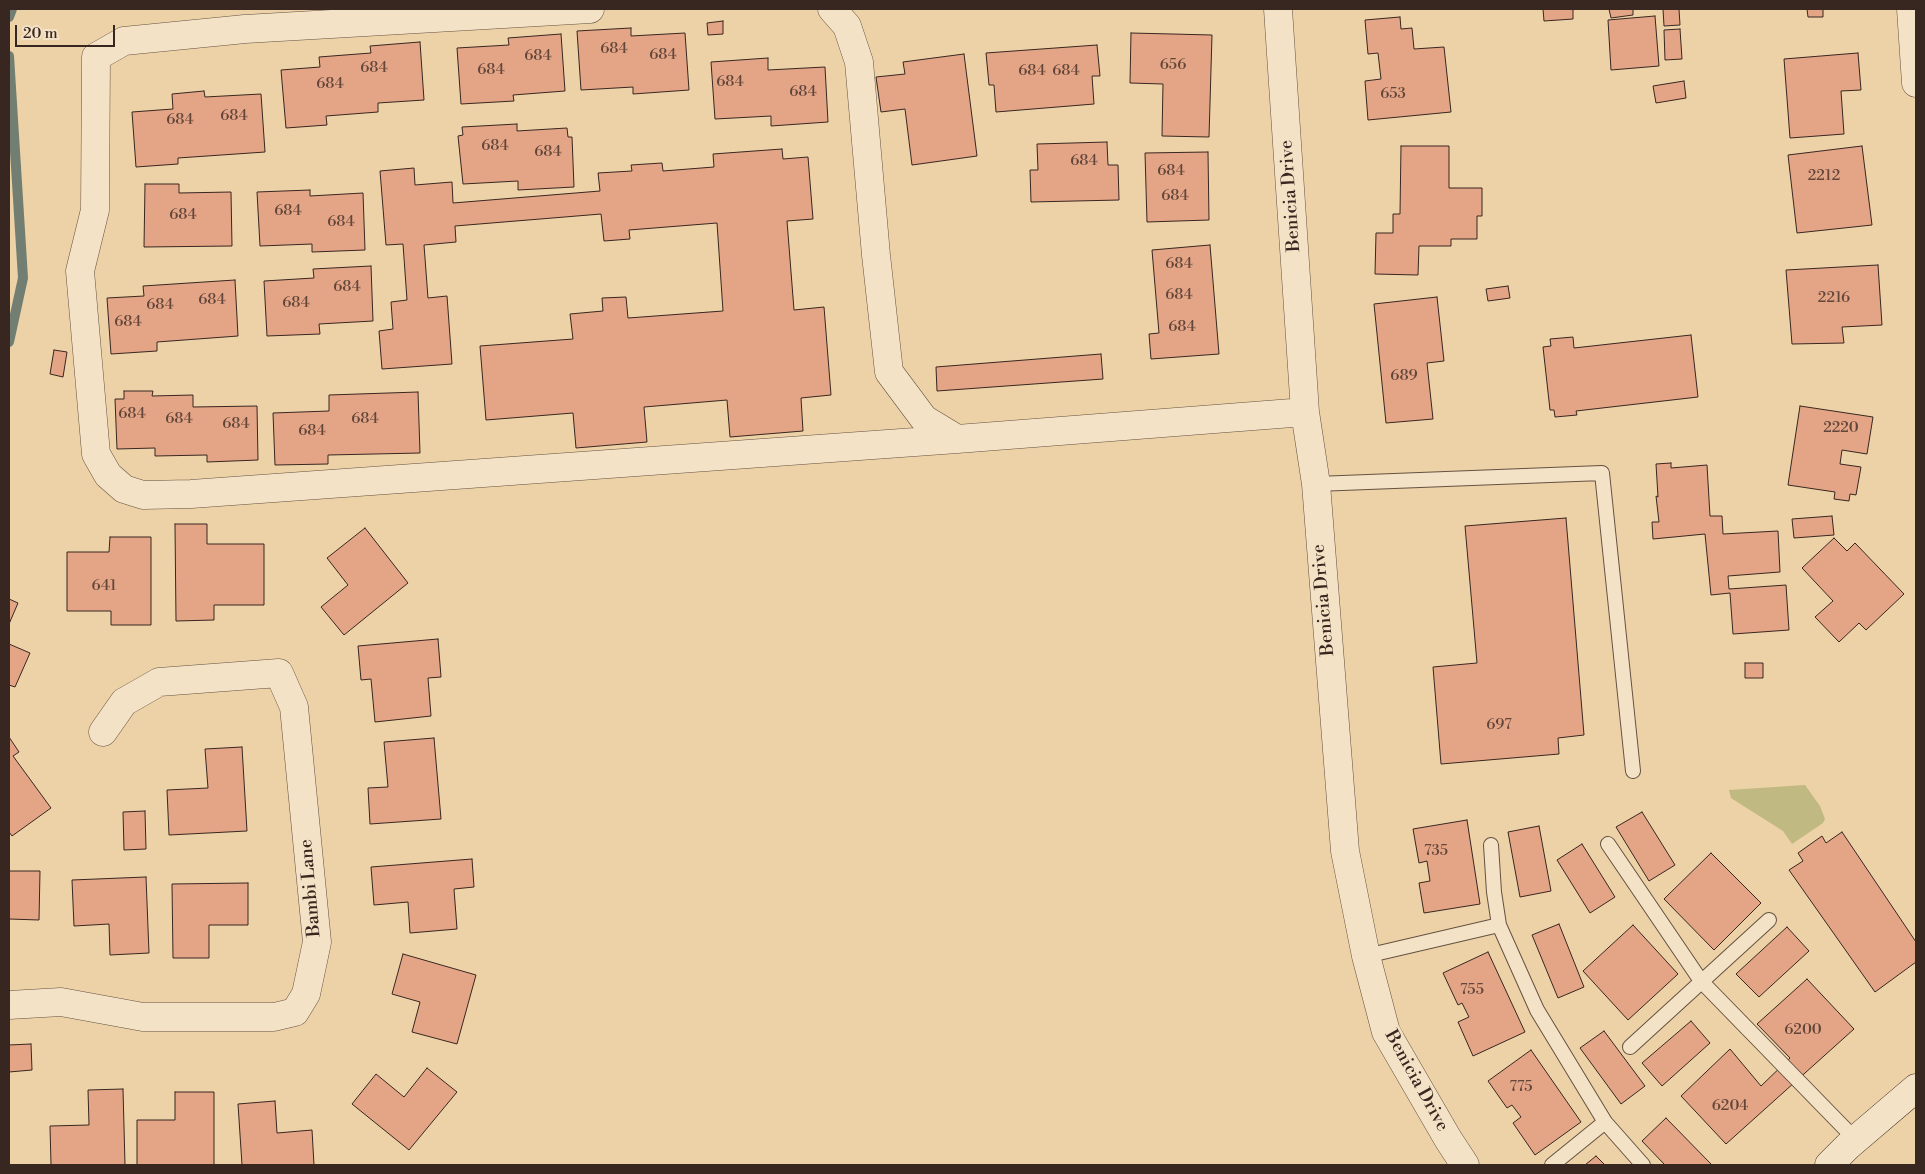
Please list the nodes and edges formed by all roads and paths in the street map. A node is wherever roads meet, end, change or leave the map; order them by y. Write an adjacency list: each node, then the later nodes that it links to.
1 (590, 9): 8 (street)
2 (832, 9): 8 (street)
3 (1278, 9): 7 (street, Benicia Drive)
4 (1911, 9): 5 (street)
5 (1916, 75): 6 (street)
6 (1916, 83)
7 (1305, 412): 8 (street); 9 (street, Benicia Drive)
8 (957, 439)
9 (1316, 484): 11 (lane); 16 (street, Benicia Drive)
10 (103, 732): 18 (street, Bambi Lane)
11 (1633, 771)
12 (1608, 844): 17 (lane)
13 (1491, 845): 15 (lane)
14 (1769, 920): 17 (lane)
15 (1499, 925): 16 (lane); 21 (lane)
16 (1366, 956): 23 (street, Benicia Drive)
17 (1701, 981): 19 (lane); 22 (lane)
18 (9, 1005)
19 (1630, 1048)
20 (1916, 1088): 22 (street)
21 (1605, 1122): 24 (lane); 25 (lane)
22 (1856, 1139): 26 (street)
23 (1466, 1165)
24 (1552, 1165)
25 (1643, 1165)
26 (1829, 1165)

